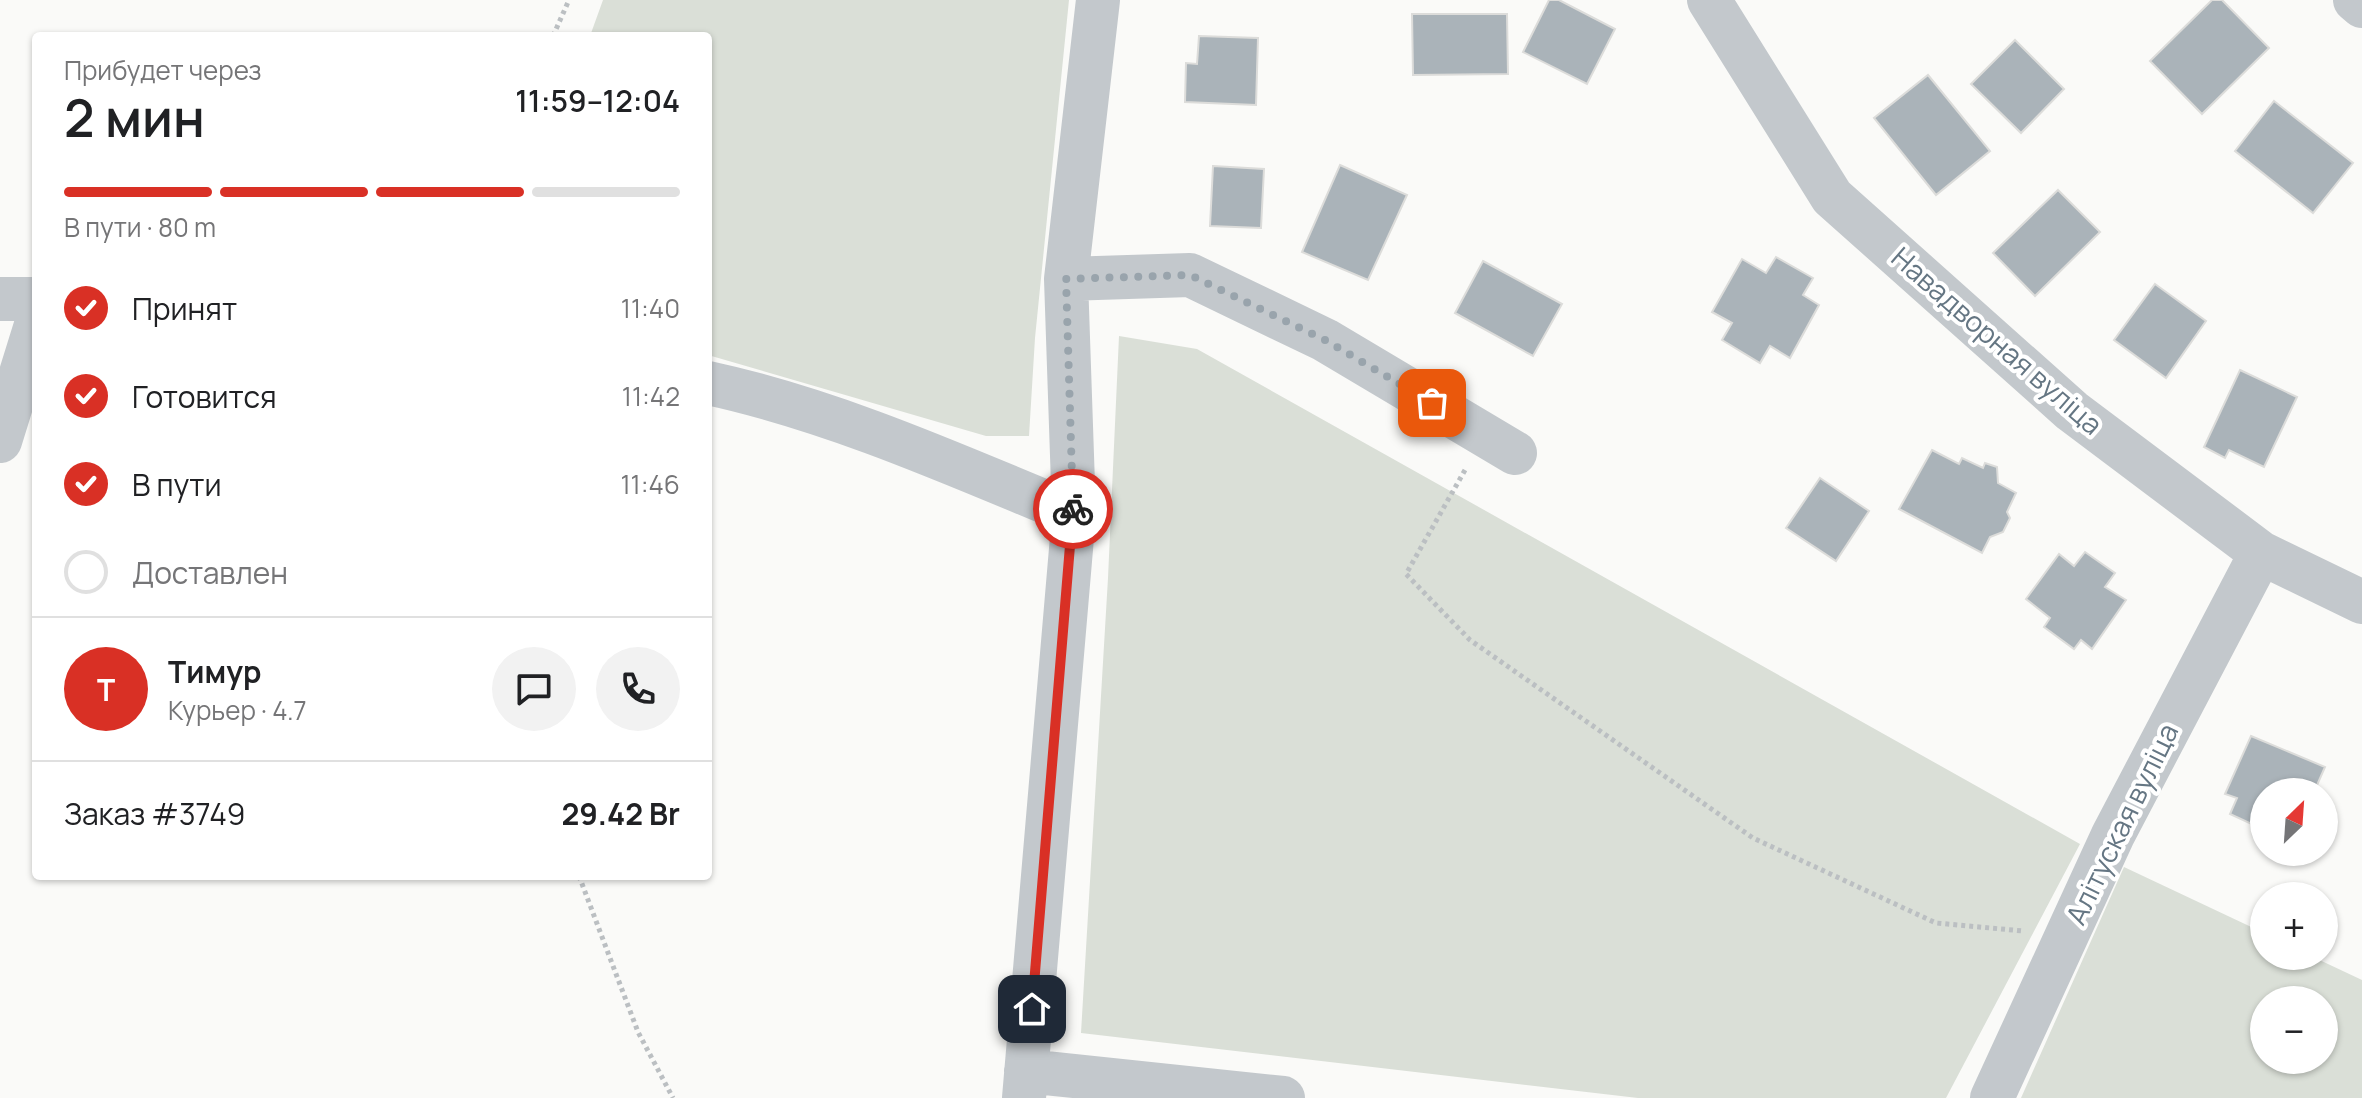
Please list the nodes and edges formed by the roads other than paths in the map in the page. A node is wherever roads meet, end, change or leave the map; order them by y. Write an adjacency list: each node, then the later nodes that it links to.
1 (1098, 0): 5 (street)
2 (1709, 0): 13 (street, Навадворная вуліца)
3 (2355, 0): 4 (street)
4 (2362, 6)
5 (1066, 279): 11 (street); 12 (street)
6 (0, 299): 7 (street)
7 (32, 299)
8 (32, 338): 10 (street)
9 (712, 384): 12 (street)
10 (0, 441)
11 (1500, 444)
12 (1074, 514): 15 (street)
13 (2261, 553): 14 (street, Навадворная вуліца); 17 (street, Алітуская вуліца)
14 (2362, 602)
15 (1025, 1084): 16 (street)
16 (1283, 1098)
17 (1992, 1098)

